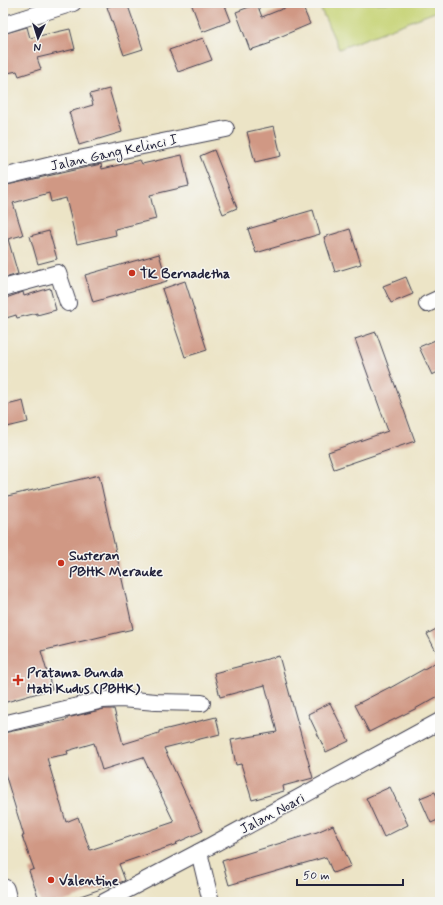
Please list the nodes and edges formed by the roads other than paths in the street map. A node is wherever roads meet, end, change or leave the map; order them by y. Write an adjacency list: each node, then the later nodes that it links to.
1 (73, 3): 2 (street)
2 (3, 25)
3 (226, 129): 4 (street, Jalan Gang Kelinci I)
4 (3, 177)
5 (3, 288): 6 (street)
6 (68, 303)
7 (202, 703): 9 (street)
8 (440, 721): 10 (street, Jalan Noari)
9 (3, 724)
10 (199, 852): 13 (street, Jalan Noari); 14 (street)
11 (3, 890): 12 (highway)
12 (6, 902)
13 (104, 902)
14 (211, 902)

